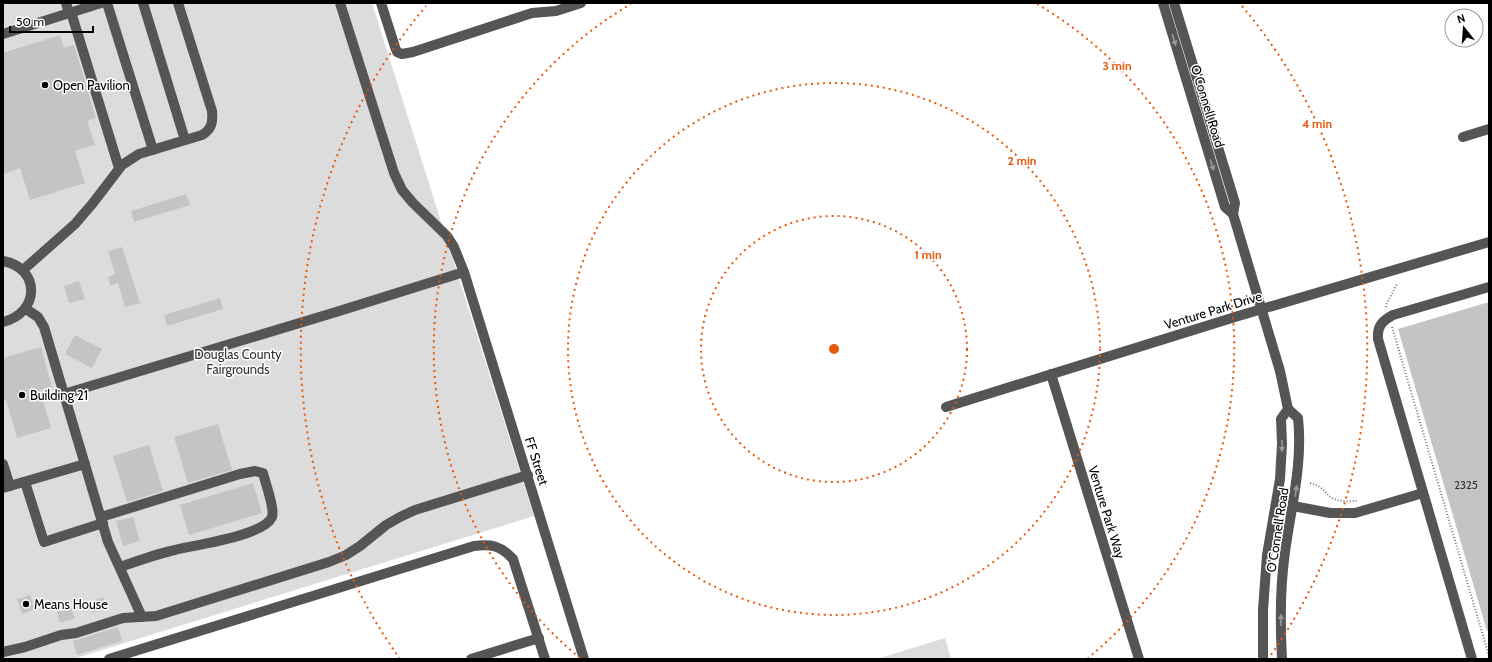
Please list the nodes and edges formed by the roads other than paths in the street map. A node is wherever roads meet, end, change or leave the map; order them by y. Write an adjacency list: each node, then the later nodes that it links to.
1 (101, 3): 10 (street)
2 (107, 3): 15 (street)
3 (143, 3): 14 (street)
4 (178, 3): 14 (street)
5 (340, 3): 21 (street, FF Street)
6 (381, 3): 7 (street)
7 (581, 3)
8 (1163, 3): 17 (street, O'Connell Road, one-way to 17)
9 (1174, 3): 17 (street, O'Connell Road)
10 (69, 10): 11 (street); 16 (street)
11 (3, 34)
12 (1489, 129): 13 (street)
13 (1463, 137)
14 (185, 140): 15 (street)
15 (153, 150): 16 (street)
16 (119, 168): 20 (street)
17 (1233, 214): 24 (street, O'Connell Road)
18 (1489, 242): 24 (street, Venture Park Drive)
19 (3, 260): 20 (street)
20 (23, 270): 23 (street)
21 (464, 272): 27 (street); 32 (street, FF Street)
22 (1489, 287): 35 (street)
23 (26, 309): 25 (street); 27 (street)
24 (1261, 309): 26 (street, Venture Park Drive); 29 (street, O'Connell Road)
25 (3, 322)
26 (1051, 374): 28 (street, Venture Park Drive); 46 (street, Venture Park Way)
27 (64, 394): 31 (street)
28 (946, 407)
29 (1288, 409): 36 (street, O'Connell Road, one-way to 29); 47 (street, O'Connell Road, one-way to 47)
30 (3, 464): 34 (street)
31 (85, 464): 33 (street); 37 (street)
32 (528, 475): 39 (street); 45 (street, FF Street)
33 (25, 482): 34 (street); 37 (street)
34 (6, 487)
35 (1422, 489): 36 (street); 49 (street)
36 (1293, 506): 48 (street, O'Connell Road, one-way to 36)
37 (102, 520): 38 (street); 38 (street)
38 (120, 567): 39 (street)
39 (142, 617): 41 (street)
40 (539, 638): 42 (street); 43 (street); 44 (street)
41 (3, 652)
42 (109, 659)
43 (471, 659)
44 (545, 659)
45 (584, 659)
46 (1139, 659)
47 (1263, 659)
48 (1282, 659)
49 (1472, 659)

